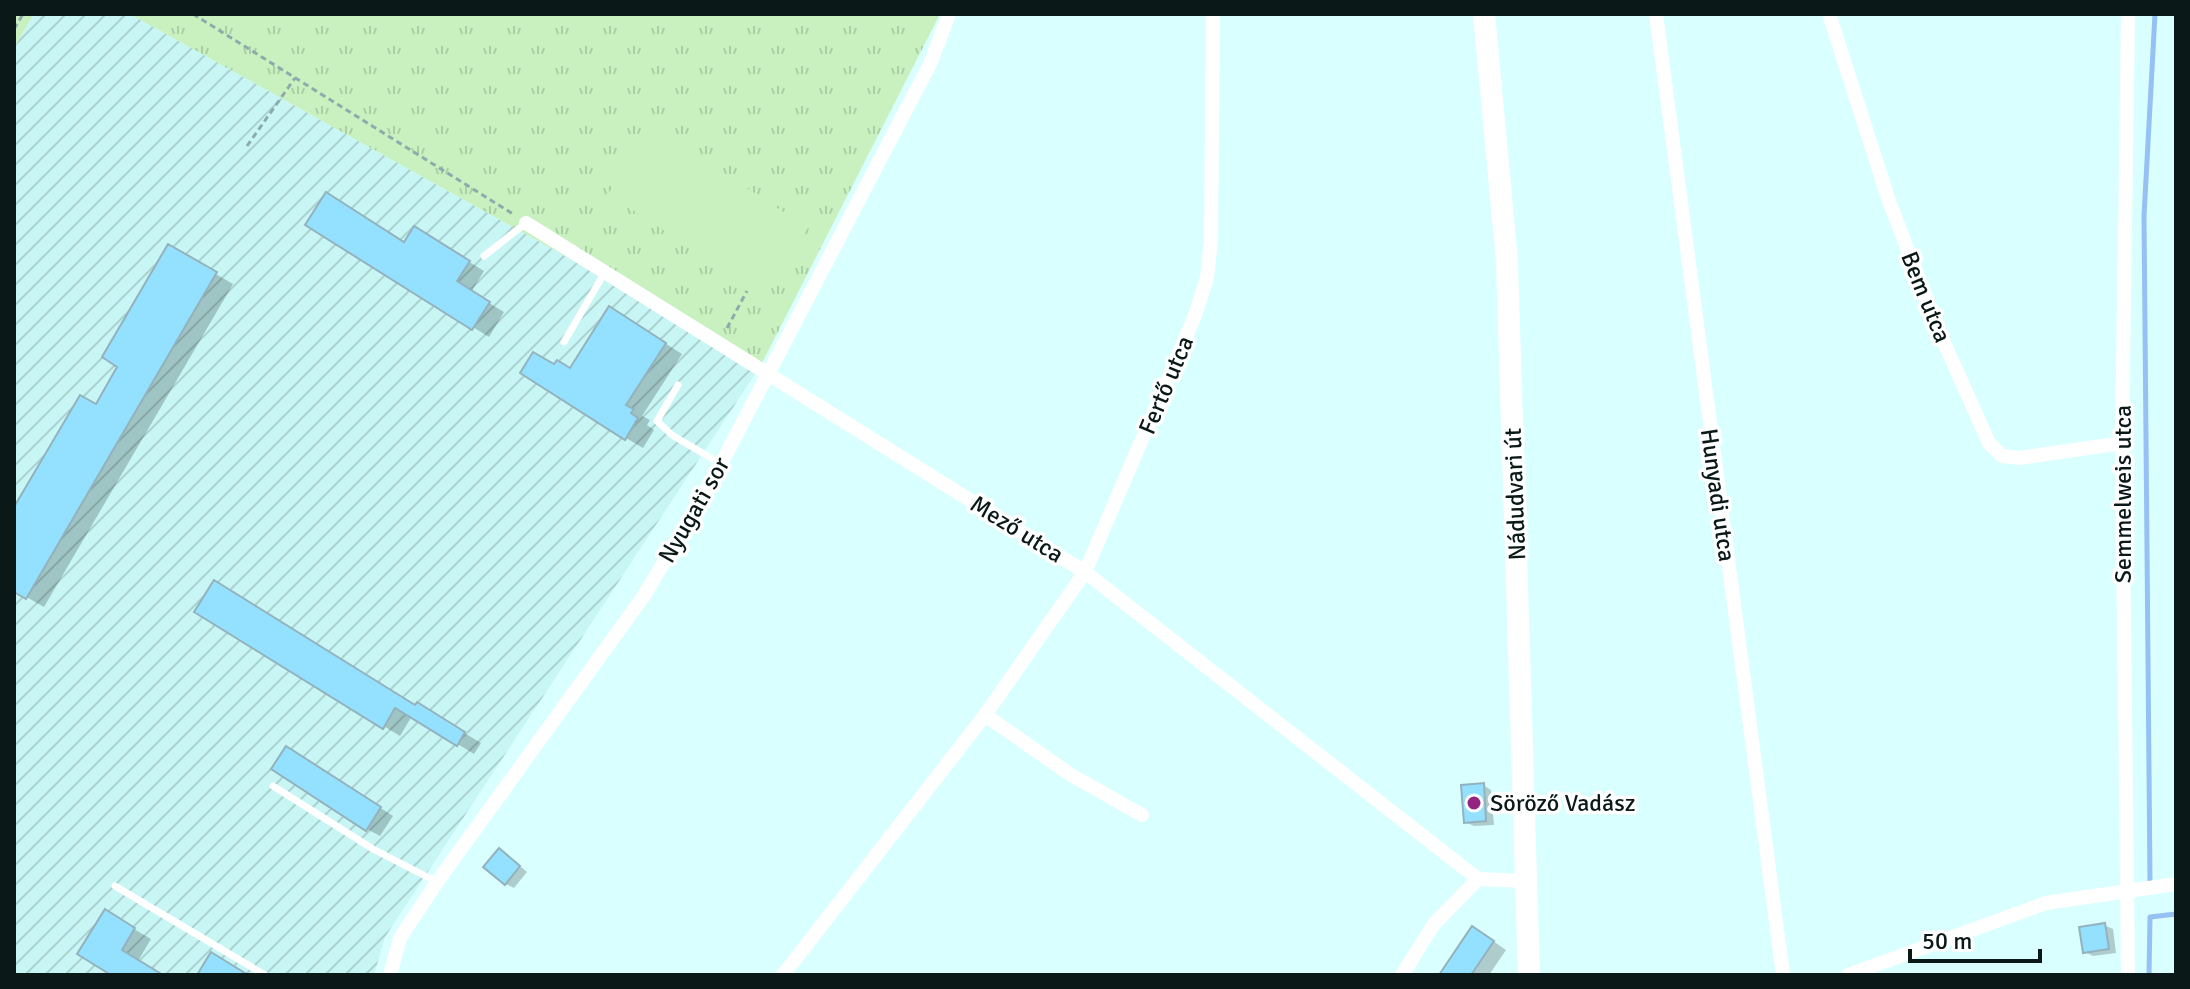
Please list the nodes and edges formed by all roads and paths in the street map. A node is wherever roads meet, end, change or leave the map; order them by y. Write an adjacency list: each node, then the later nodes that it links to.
1 (23, 14): 9 (path)
2 (193, 14): 10 (path)
3 (949, 14): 18 (street, Nyugati sor)
4 (1213, 14): 22 (street, Fertő utca)
5 (1484, 14): 27 (main road, Nádudvari út)
6 (1656, 14): 37 (street, Hunyadi utca)
7 (1829, 14): 20 (street, Bem utca)
8 (2128, 14): 20 (street, Semmelweis utca)
9 (14, 29)
10 (295, 78): 11 (path); 12 (path)
11 (247, 146)
12 (526, 223): 13 (lane); 14 (street, Mező utca)
13 (484, 256)
14 (605, 272): 16 (lane); 17 (street, Mező utca)
15 (747, 291): 17 (path)
16 (564, 342)
17 (719, 342): 18 (street, Mező utca)
18 (768, 372): 21 (street, Nyugati sor); 22 (street, Mező utca)
19 (678, 385): 21 (lane)
20 (2122, 443): 31 (street, Semmelweis utca)
21 (721, 464): 28 (street, Nyugati sor)
22 (1085, 572): 23 (street, Fertő utca); 26 (street, Mező utca)
23 (985, 715): 25 (street); 34 (street, Fertő utca)
24 (273, 786): 28 (lane)
25 (1142, 815)
26 (1478, 879): 27 (street); 35 (street)
27 (1525, 881): 36 (main road, Nádudvari út)
28 (437, 882): 33 (street, Nyugati sor)
29 (2176, 884): 31 (street)
30 (115, 886): 32 (lane)
31 (2127, 890): 38 (street); 39 (street, Semmelweis utca)
32 (265, 975)
33 (390, 975)
34 (783, 975)
35 (1402, 975)
36 (1529, 975)
37 (1783, 975)
38 (1848, 975)
39 (2128, 975)

